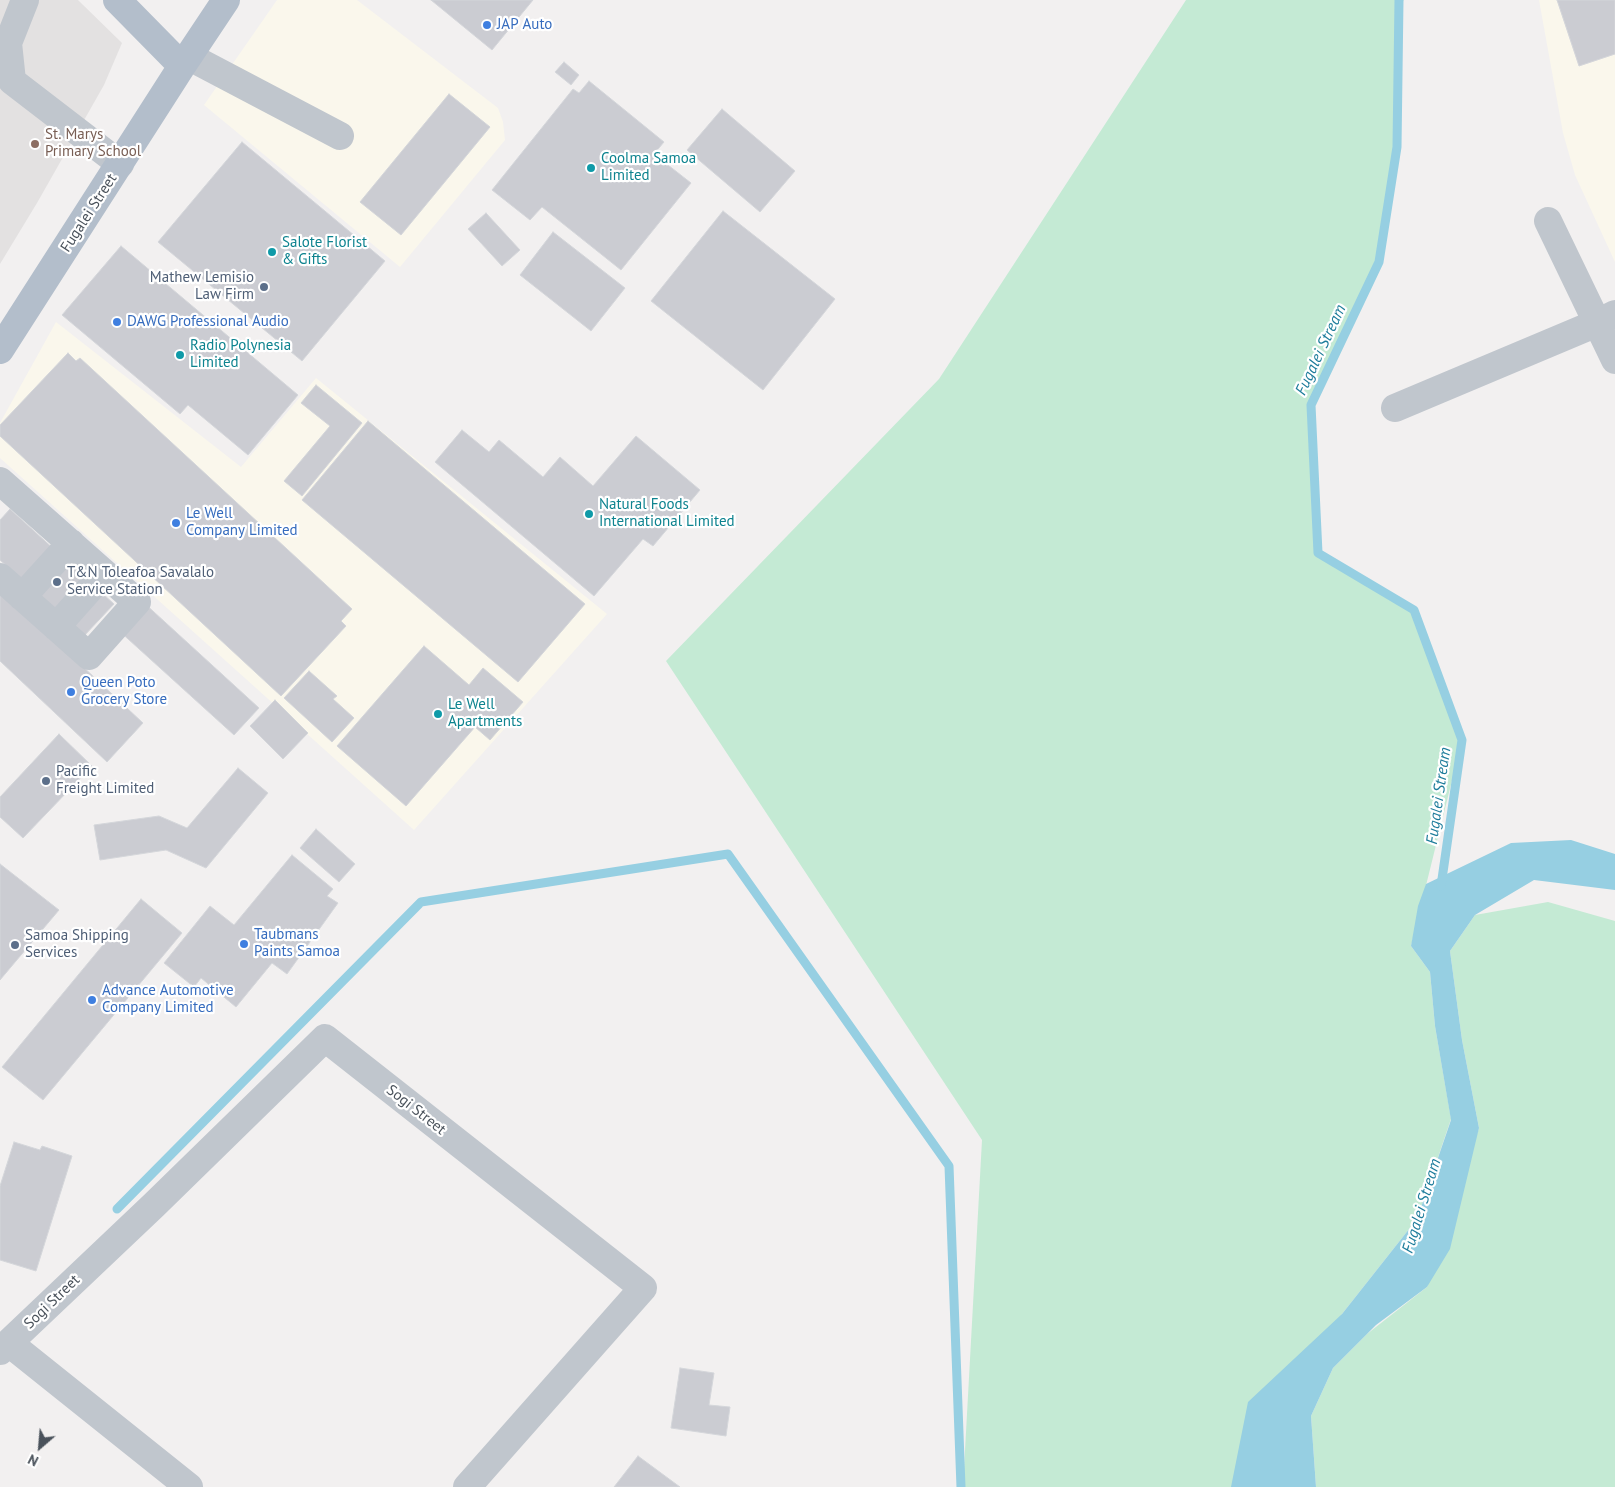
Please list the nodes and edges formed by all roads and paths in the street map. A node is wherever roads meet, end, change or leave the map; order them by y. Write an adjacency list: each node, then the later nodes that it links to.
1 (25, 0): 6 (street)
2 (117, 0): 4 (main road)
3 (226, 0): 4 (main road, Fugalei Street)
4 (185, 61): 5 (street); 6 (main road, Fugalei Street)
5 (340, 136)
6 (120, 164): 9 (main road, Fugalei Street)
7 (1548, 221): 8 (street)
8 (1606, 319): 10 (street); 11 (street)
9 (0, 350)
10 (1615, 360)
11 (1395, 408)
12 (0, 481): 13 (street)
13 (71, 543): 14 (street); 16 (street)
14 (104, 573): 17 (street); 17 (street)
15 (0, 578): 16 (street)
16 (22, 597): 17 (street)
17 (56, 627)
18 (5, 1347): 19 (street, Sogi Street); 20 (street, Sogi Street)
19 (189, 1487)
20 (467, 1487)

